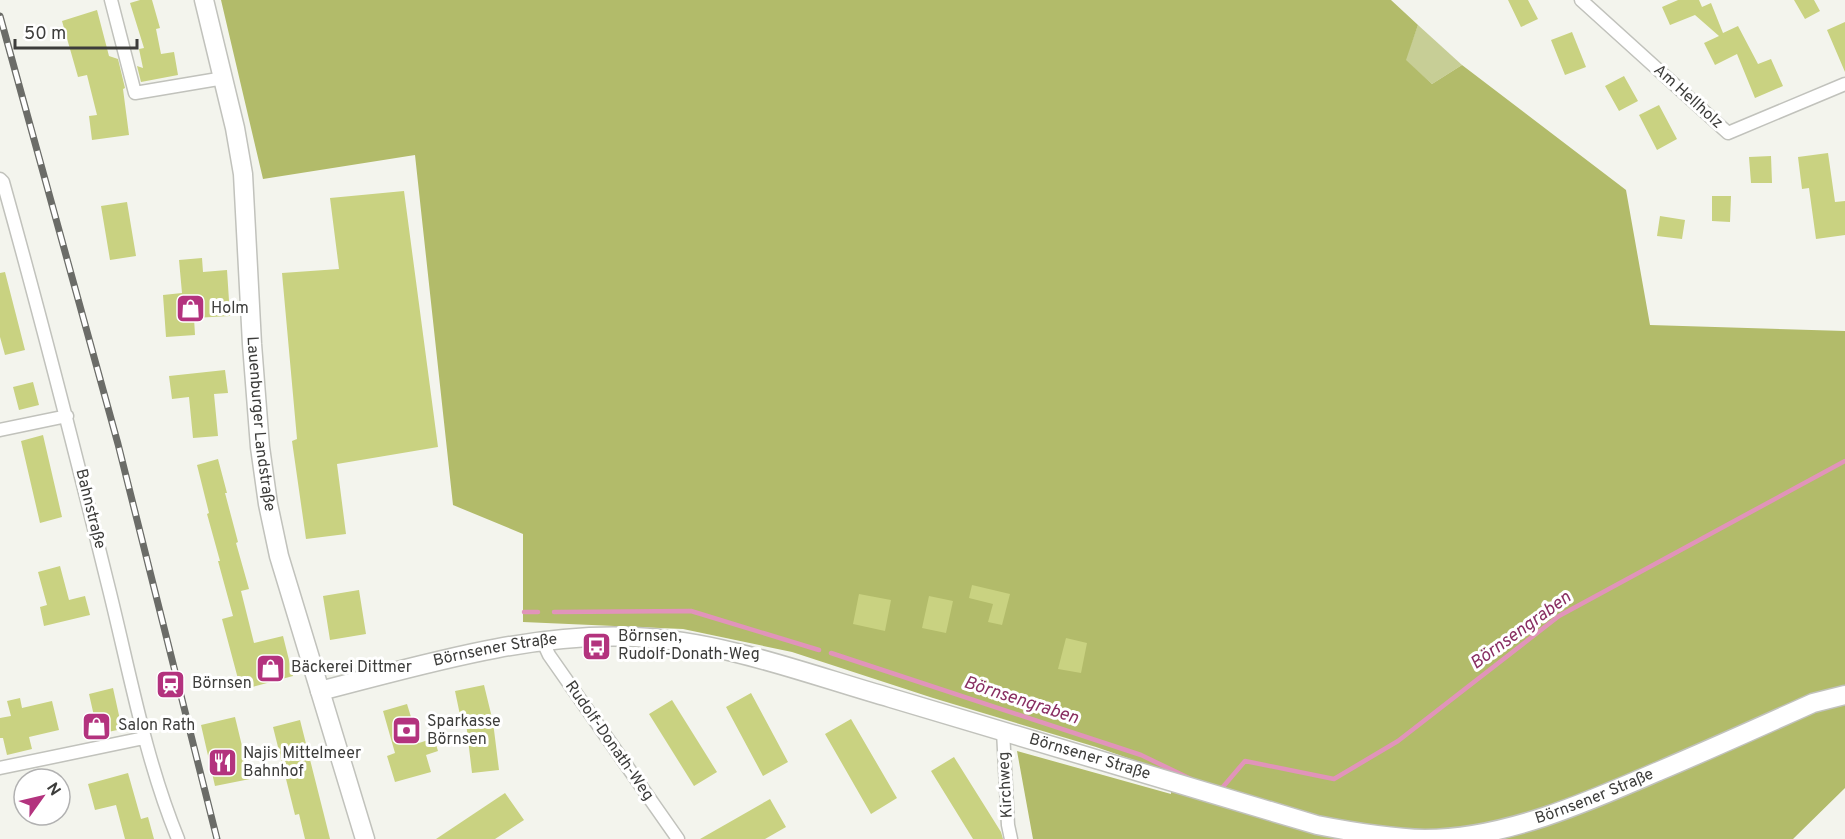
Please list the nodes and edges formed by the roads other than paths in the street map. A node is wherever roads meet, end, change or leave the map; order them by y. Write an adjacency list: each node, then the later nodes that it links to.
1 (111, 0): 4 (street)
2 (204, 0): 4 (street, Lauenburger Landstraße)
3 (1581, 0): 5 (street, Am Hellholz)
4 (224, 78): 10 (street, Lauenburger Landstraße)
5 (1845, 84)
6 (0, 179): 7 (street, Bahnstraße)
7 (67, 416): 8 (street); 13 (street, Bahnstraße)
8 (0, 430)
9 (543, 642): 10 (street, Börnsener Straße); 12 (street, Börnsener Straße); 17 (street, Rudolf-Donath-Weg)
10 (320, 691): 16 (street, Lauenburger Landstraße)
11 (1845, 695): 12 (street, Börnsener Straße)
12 (1003, 731): 18 (street, Kirchweg)
13 (144, 738): 14 (street); 15 (street, Bahnstraße)
14 (0, 768)
15 (178, 839)
16 (365, 839)
17 (678, 839)
18 (1011, 839)

